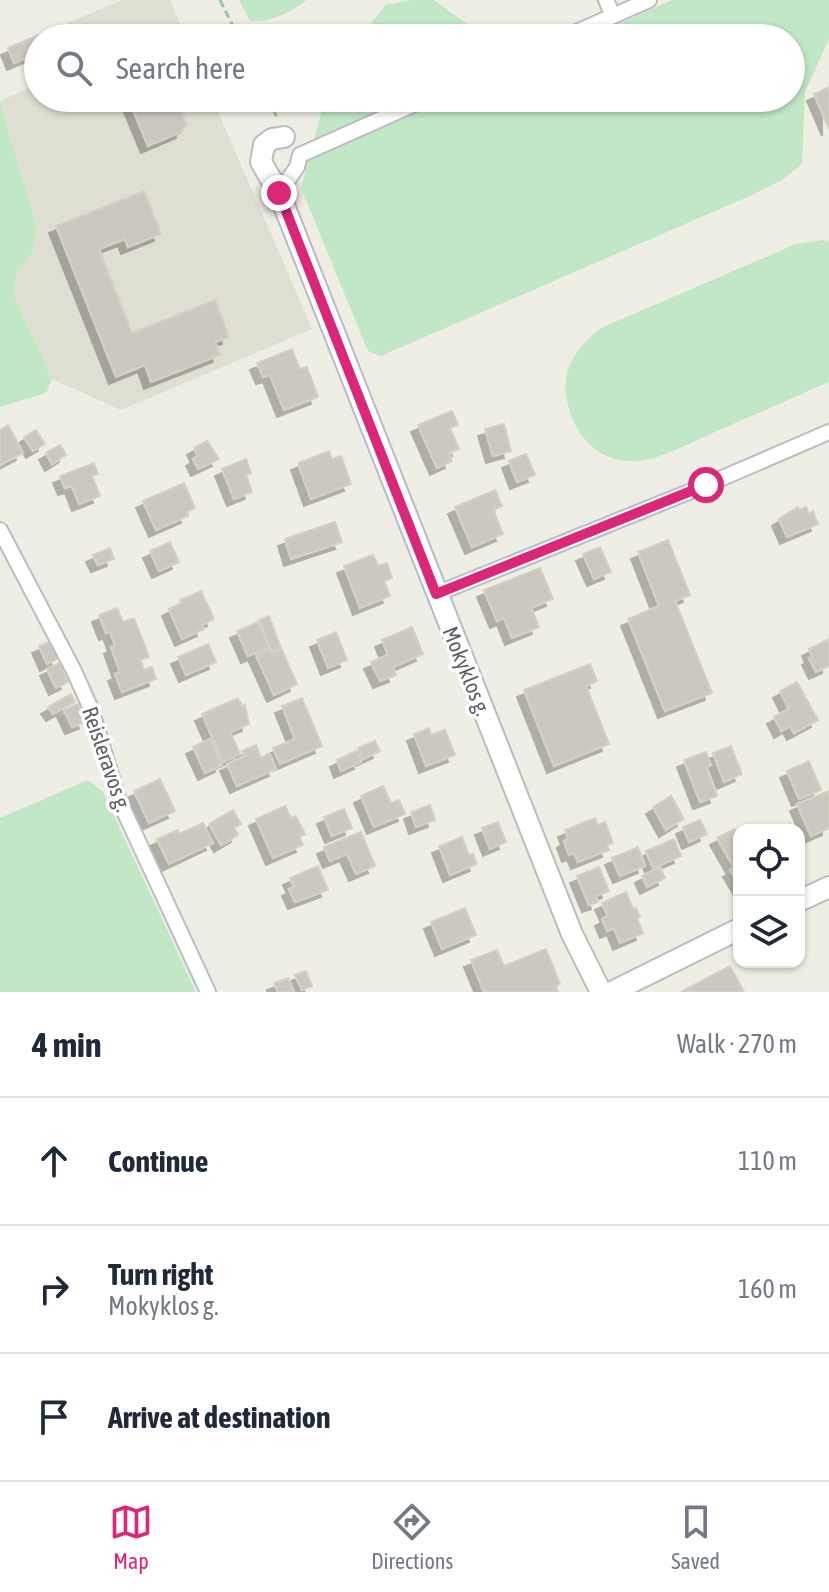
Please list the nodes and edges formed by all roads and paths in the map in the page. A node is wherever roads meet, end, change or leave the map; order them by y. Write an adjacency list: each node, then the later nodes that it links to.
1 (220, 0): 5 (path)
2 (606, 0): 4 (street)
3 (649, 0): 4 (street)
4 (613, 16): 6 (street)
5 (232, 24)
6 (595, 24)
7 (274, 112): 9 (path)
8 (397, 112): 10 (street)
9 (284, 137): 10 (street); 11 (main road, Mokyklos g.)
10 (300, 155): 11 (street)
11 (279, 193): 14 (main road, Mokyklos g.)
12 (829, 432): 14 (street)
13 (0, 530): 18 (street, Reisleravos g.)
14 (436, 594): 19 (main road, Mokyklos g.)
15 (829, 887): 16 (main road)
16 (805, 898)
17 (733, 932): 20 (main road)
18 (208, 992)
19 (601, 992)
20 (612, 992)

